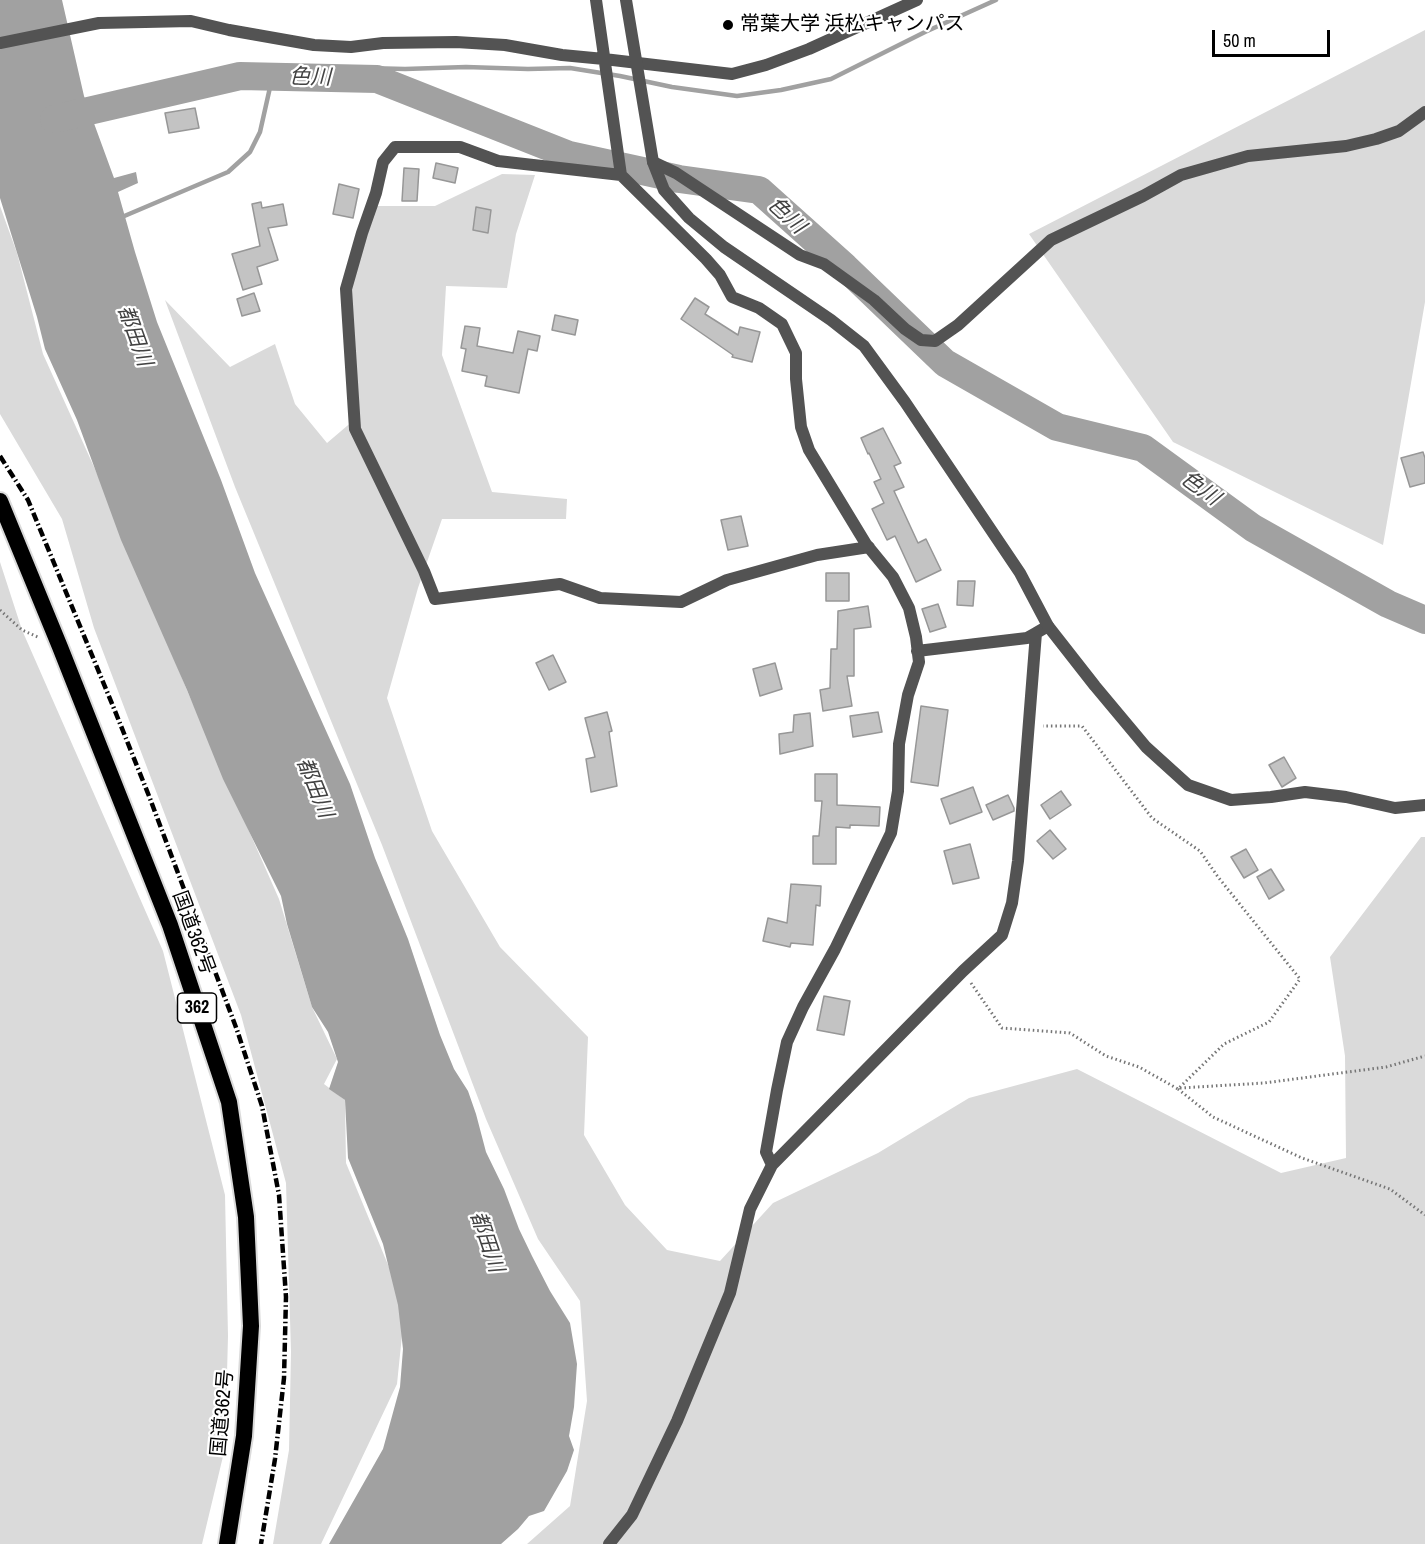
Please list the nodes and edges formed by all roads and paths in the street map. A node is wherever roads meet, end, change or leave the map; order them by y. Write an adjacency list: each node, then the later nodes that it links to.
1 (596, 0): 5 (street)
2 (626, 0): 6 (street)
3 (917, 0): 6 (street)
4 (0, 43): 5 (street)
5 (604, 59): 6 (street); 9 (street)
6 (636, 62): 8 (street)
7 (1425, 112): 8 (street)
8 (653, 162): 13 (street)
9 (621, 175): 11 (street); 11 (street)
10 (0, 501): 15 (highway, 国道362号 / 362)
11 (869, 547): 16 (street)
12 (0, 610): 15 (path)
13 (1048, 626): 14 (street); 18 (street)
14 (1036, 633): 16 (street); 17 (street)
15 (60, 647): 24 (highway, 国道362号 / 362)
16 (917, 651): 22 (street)
17 (1029, 726): 19 (street); 21 (path)
18 (1425, 805)
19 (963, 971): 21 (path); 22 (street)
20 (1425, 1056): 21 (path)
21 (1178, 1089): 23 (path)
22 (772, 1165): 25 (street)
23 (1425, 1215)
24 (227, 1544)
25 (609, 1544)

